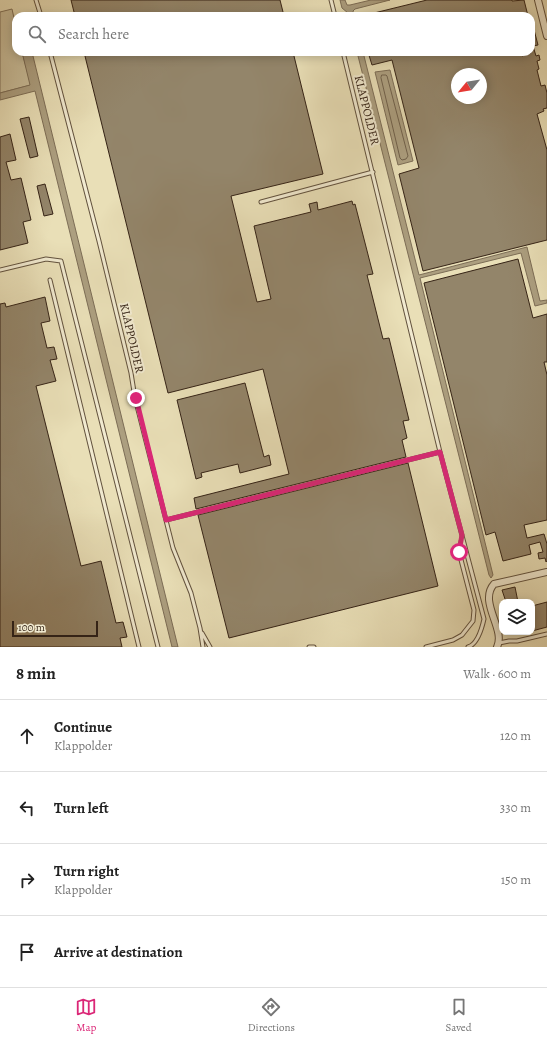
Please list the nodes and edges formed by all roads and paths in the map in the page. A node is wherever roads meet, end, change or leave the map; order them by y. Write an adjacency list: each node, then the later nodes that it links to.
1 (36, 0): 4 (lane)
2 (331, 0): 5 (lane)
3 (538, 0): 6 (street)
4 (40, 12)
5 (334, 12)
6 (547, 36)
7 (51, 56): 14 (lane, KLAPPOLDER)
8 (345, 56): 9 (lane, KLAPPOLDER)
9 (373, 172): 10 (lane); 13 (lane, KLAPPOLDER)
10 (261, 202)
11 (0, 270): 21 (lane)
12 (50, 280): 20 (lane)
13 (440, 452): 14 (lane); 15 (lane, KLAPPOLDER)
14 (166, 520): 17 (lane, KLAPPOLDER)
15 (462, 535): 26 (lane, KLAPPOLDER); 27 (lane, KLAPPOLDER)
16 (547, 572): 19 (street)
17 (200, 628): 22 (lane, KLAPPOLDER); 23 (lane, KLAPPOLDER)
18 (547, 634): 19 (lane)
19 (498, 645)
20 (139, 647)
21 (158, 647)
22 (203, 647)
23 (210, 647)
24 (309, 647): 25 (lane)
25 (314, 647)
26 (426, 647)
27 (468, 647)

